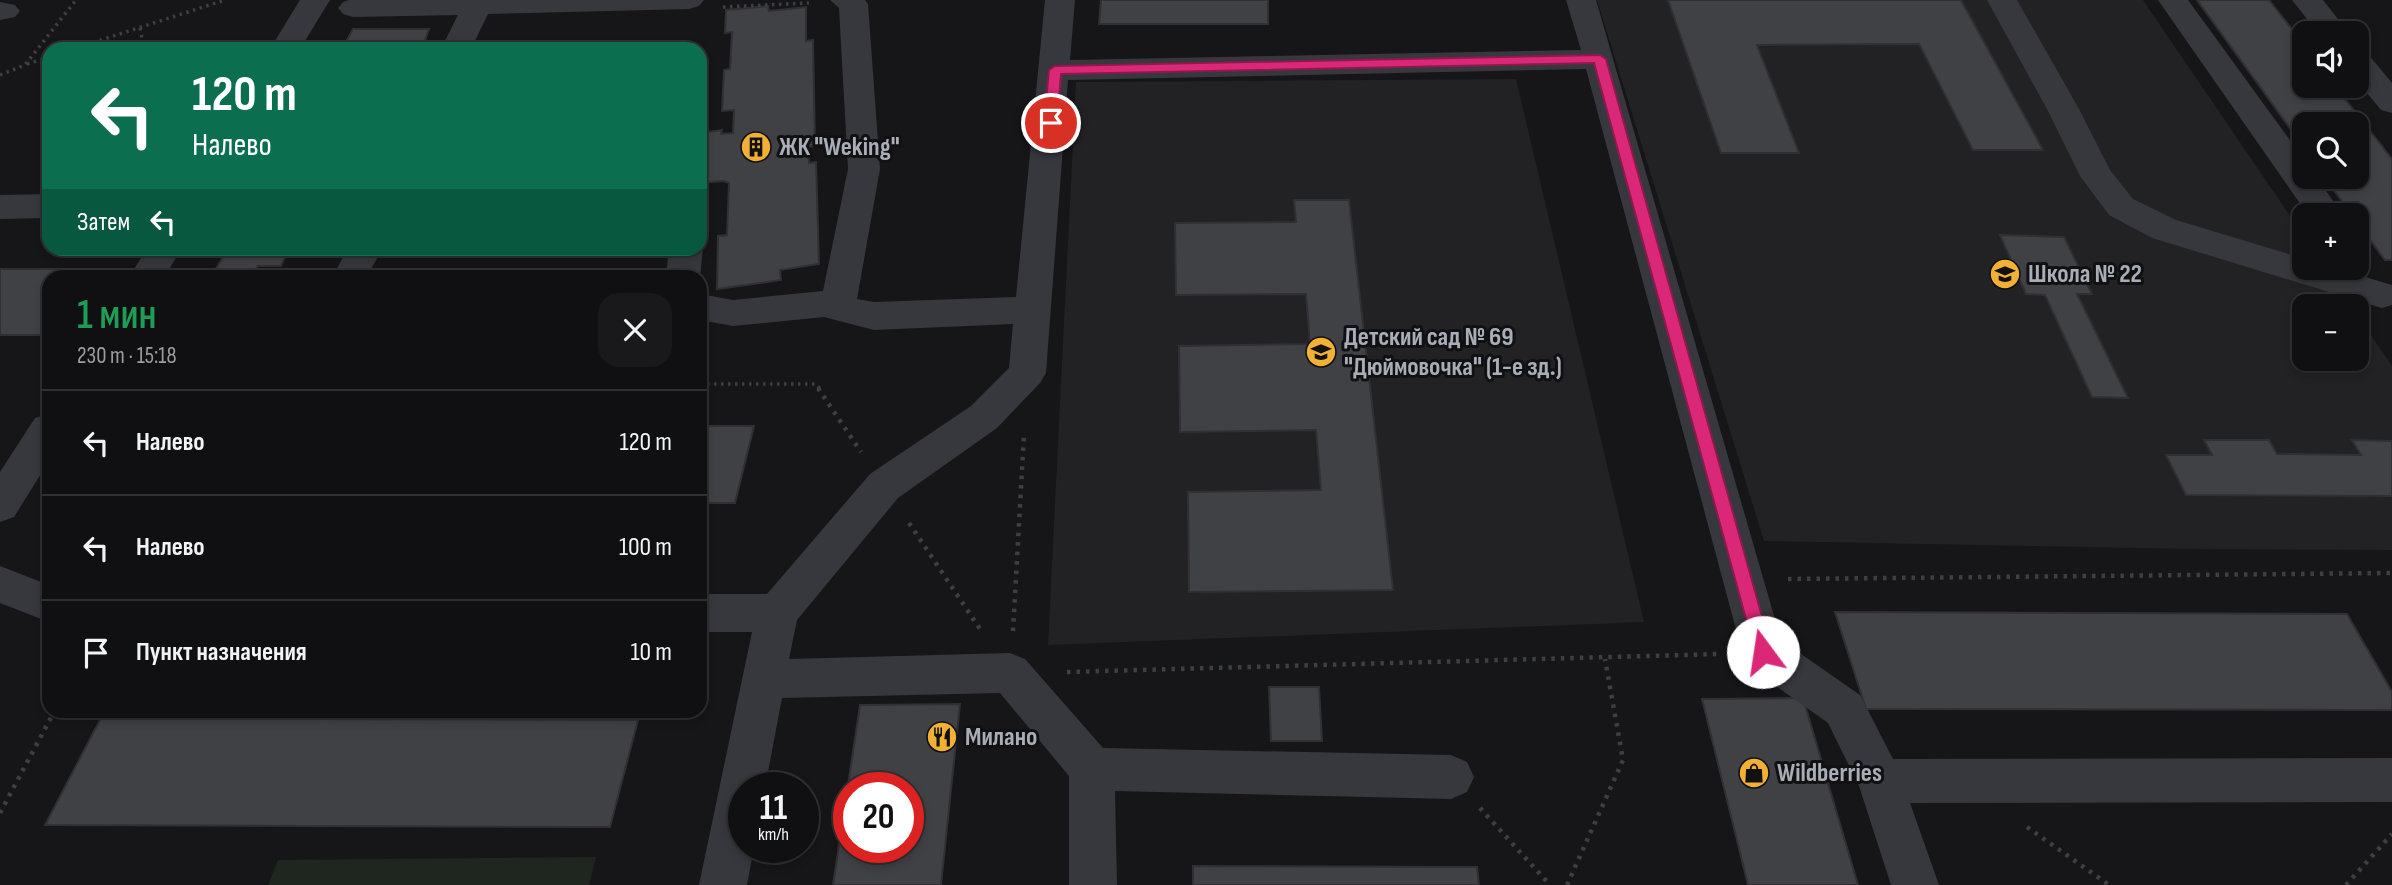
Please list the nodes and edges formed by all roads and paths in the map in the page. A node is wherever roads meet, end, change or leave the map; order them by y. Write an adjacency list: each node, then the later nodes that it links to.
1 (76, 0): 17 (path)
2 (225, 0): 16 (path)
3 (316, 0): 20 (lane)
4 (689, 0): 12 (lane)
5 (845, 0): 35 (lane)
6 (1060, 0): 26 (lane)
7 (1581, 0): 24 (lane)
8 (2002, 0): 34 (lane)
9 (2173, 0): 30 (lane)
10 (2307, 0): 15 (lane)
11 (812, 3): 14 (path)
12 (477, 6): 13 (lane); 21 (lane)
13 (353, 8)
14 (717, 8)
15 (2324, 21)
16 (140, 27): 18 (path); 19 (path)
17 (43, 42)
18 (94, 42)
19 (143, 42)
20 (289, 42)
21 (459, 42)
22 (42, 43): 25 (path)
23 (42, 59): 25 (path)
24 (1600, 59): 26 (lane); 42 (lane)
25 (25, 65): 27 (path)
26 (1055, 70): 37 (lane)
27 (0, 75)
28 (2369, 75): 29 (lane)
29 (2392, 103)
30 (2317, 203)
31 (42, 206): 32 (lane)
32 (0, 207)
33 (2369, 276): 34 (lane)
34 (2387, 299)
35 (838, 307): 36 (lane); 37 (lane)
36 (707, 308)
37 (1034, 310): 38 (lane)
38 (1027, 373): 46 (lane); 49 (path)
39 (42, 440): 40 (lane)
40 (0, 505)
41 (2392, 573): 42 (path)
42 (1745, 579): 47 (lane)
43 (0, 584): 44 (lane)
44 (42, 601)
45 (707, 613): 46 (lane)
46 (777, 613): 50 (lane)
47 (1763, 652): 48 (path); 55 (lane)
48 (1605, 659): 49 (path); 62 (path)
49 (1010, 673): 50 (lane); 52 (lane)
50 (764, 679): 59 (lane)
51 (51, 718): 56 (path)
52 (1092, 769): 53 (lane); 60 (lane)
53 (1451, 777): 61 (path)
54 (2392, 780): 55 (lane)
55 (1880, 781): 63 (lane)
56 (0, 813)
57 (2018, 821): 64 (path)
58 (2392, 834): 65 (path)
59 (723, 885)
60 (1093, 885)
61 (1550, 885)
62 (1567, 885)
63 (1915, 885)
64 (2109, 885)
65 (2346, 885)

